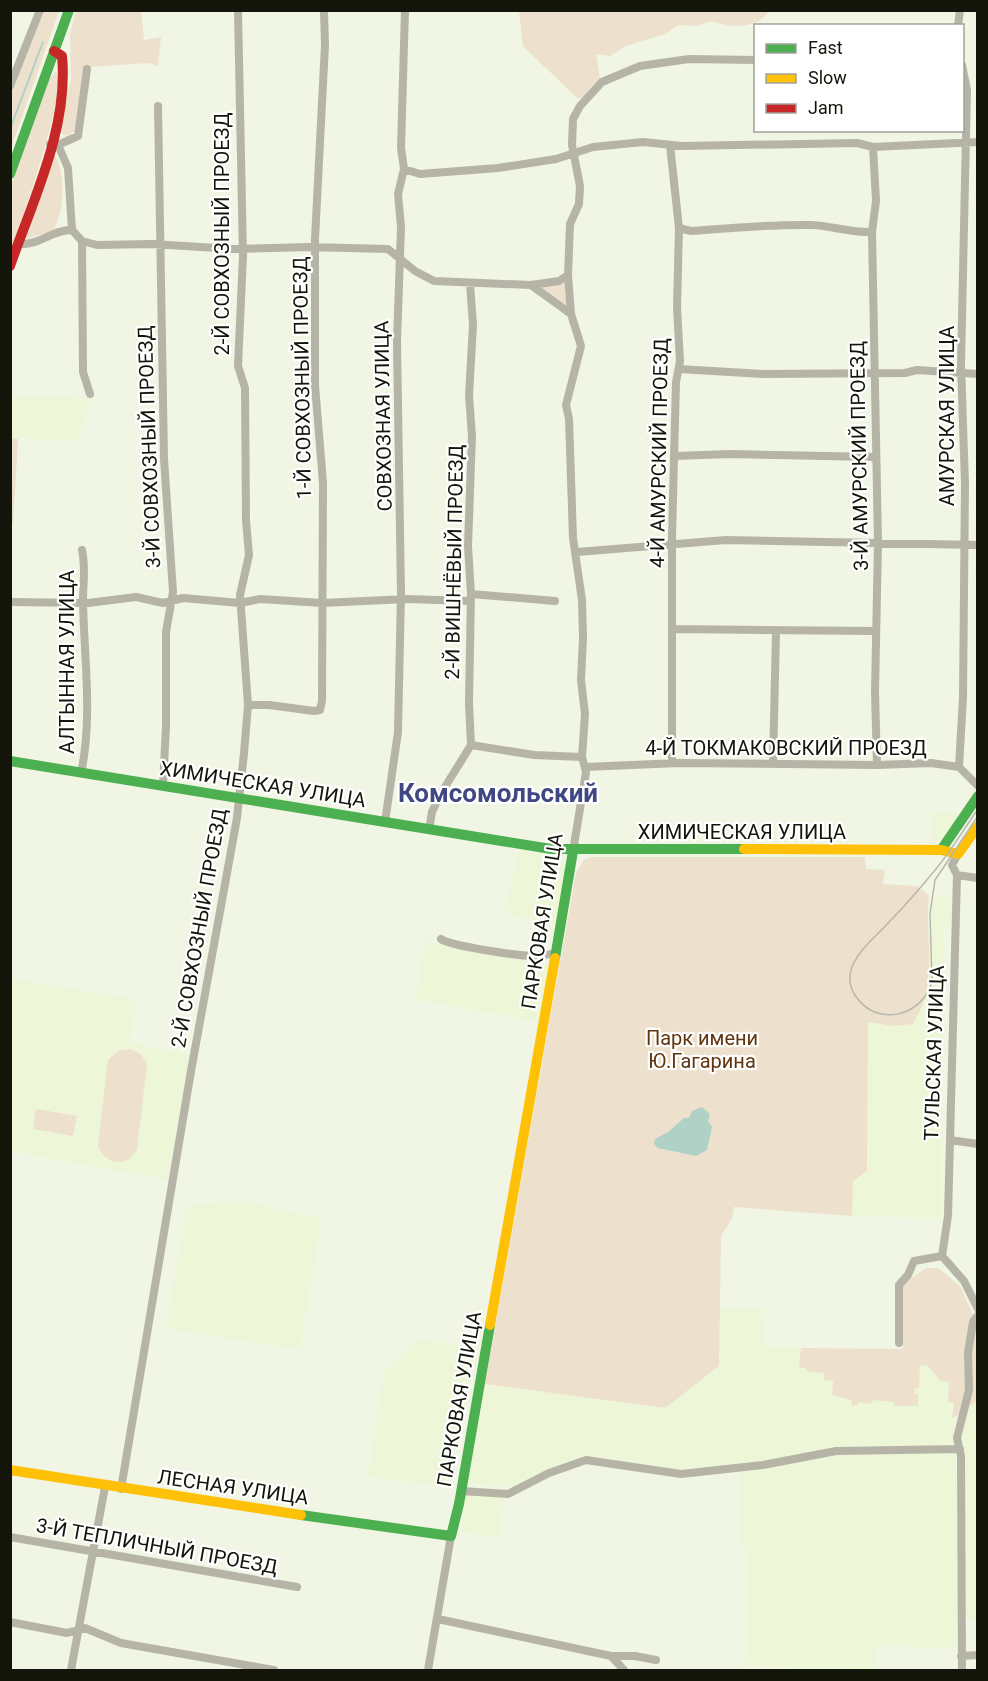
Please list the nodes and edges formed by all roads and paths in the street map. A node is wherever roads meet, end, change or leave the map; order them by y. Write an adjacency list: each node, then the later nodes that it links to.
1 (40, 10): 10 (street)
2 (69, 10): 6 (street)
3 (238, 10): 29 (street, 2-Й СОВХОЗНЫЙ ПРОЕЗД)
4 (324, 10): 28 (street, 1-Й СОВХОЗНЫЙ ПРОЕЗД)
5 (405, 10): 20 (street, СОВХОЗНАЯ УЛИЦА)
6 (54, 51): 16 (street); 21 (street)
7 (754, 60): 19 (street, ПАРКОВАЯ УЛИЦА)
8 (87, 69): 16 (street)
9 (964, 78): 12 (street, АМУРСКАЯ УЛИЦА)
10 (10, 86)
11 (978, 87): 12 (street)
12 (967, 90): 15 (street, АМУРСКАЯ УЛИЦА)
13 (158, 106): 27 (street, 3-Й СОВХОЗНЫЙ ПРОЕЗД)
14 (978, 142): 15 (street)
15 (966, 143): 18 (street); 38 (street, АМУРСКАЯ УЛИЦА)
16 (54, 144): 23 (street); 26 (street)
17 (670, 145): 18 (street); 19 (street); 22 (street, 4-Й АМУРСКИЙ ПРОЕЗД)
18 (873, 147): 24 (street, 3-Й АМУРСКИЙ ПРОЕЗД)
19 (572, 154): 20 (street); 32 (street, ПАРКОВАЯ УЛИЦА)
20 (404, 169): 30 (street, СОВХОЗНАЯ УЛИЦА)
21 (10, 174)
22 (679, 228): 24 (street); 36 (street, 4-Й АМУРСКИЙ ПРОЕЗД)
23 (72, 230): 25 (street); 26 (street)
24 (872, 232): 37 (street, 3-Й АМУРСКИЙ ПРОЕЗД)
25 (82, 241): 27 (street); 40 (street)
26 (18, 244): 31 (street)
27 (159, 244): 29 (street); 54 (street, 3-Й СОВХОЗНЫЙ ПРОЕЗД)
28 (315, 247): 29 (street); 30 (street); 56 (street, 1-Й СОВХОЗНЫЙ ПРОЕЗД)
29 (241, 249): 55 (street, 2-Й СОВХОЗНЫЙ ПРОЕЗД)
30 (400, 256): 33 (street); 50 (street, СОВХОЗНАЯ УЛИЦА)
31 (10, 266)
32 (568, 275): 34 (street); 35 (street, ПАРКОВАЯ УЛИЦА)
33 (470, 284): 34 (street); 49 (street, 2-Й ВИШНЁВЫЙ ПРОЕЗД)
34 (531, 285): 35 (street)
35 (572, 314): 48 (street, ПАРКОВАЯ УЛИЦА)
36 (679, 369): 37 (street); 41 (street, 4-Й АМУРСКИЙ ПРОЕЗД)
37 (875, 373): 38 (street); 42 (street, 3-Й АМУРСКИЙ ПРОЕЗД)
38 (961, 373): 39 (street); 46 (street, АМУРСКАЯ УЛИЦА)
39 (978, 374)
40 (90, 394)
41 (675, 456): 42 (street); 45 (street, 4-Й АМУРСКИЙ ПРОЕЗД)
42 (874, 457): 43 (street, 3-Й АМУРСКИЙ ПРОЕЗД)
43 (878, 542): 45 (street); 46 (street); 58 (street, 3-Й АМУРСКИЙ ПРОЕЗД)
44 (978, 545): 46 (street)
45 (673, 546): 48 (street); 57 (street, 4-Й АМУРСКИЙ ПРОЕЗД)
46 (963, 546): 68 (street, АМУРСКАЯ УЛИЦА)
47 (82, 550): 53 (street, АЛТЫННАЯ УЛИЦА)
48 (577, 552): 62 (street, ПАРКОВАЯ УЛИЦА)
49 (471, 597): 50 (street); 51 (street); 61 (street, 2-Й ВИШНЁВЫЙ ПРОЕЗД)
50 (400, 601): 56 (street); 74 (street, СОВХОЗНАЯ УЛИЦА)
51 (555, 601)
52 (10, 602): 53 (street)
53 (83, 602): 54 (street); 69 (street, АЛТЫННАЯ УЛИЦА)
54 (169, 603): 55 (street); 70 (street, 3-Й СОВХОЗНЫЙ ПРОЕЗД)
55 (240, 603): 56 (street); 60 (street, 2-Й СОВХОЗНЫЙ ПРОЕЗД)
56 (322, 603): 60 (street, 1-Й СОВХОЗНЫЙ ПРОЕЗД)
57 (674, 630): 59 (street); 64 (street, 4-Й АМУРСКИЙ ПРОЕЗД)
58 (875, 631): 59 (street); 66 (street, 3-Й АМУРСКИЙ ПРОЕЗД)
59 (776, 632): 65 (street)
60 (248, 705): 73 (street, 2-Й СОВХОЗНЫЙ ПРОЕЗД)
61 (471, 745): 62 (street); 76 (street)
62 (582, 757): 67 (street, ПАРКОВАЯ УЛИЦА)
63 (10, 760): 69 (street, ХИМИЧЕСКАЯ УЛИЦА)
64 (672, 763): 65 (street, 4-Й ТОКМАКОВСКИЙ ПРОЕЗД); 67 (street, 4-Й ТОКМАКОВСКИЙ ПРОЕЗД)
65 (773, 763): 66 (street, 4-Й ТОКМАКОВСКИЙ ПРОЕЗД)
66 (877, 765): 68 (street, 4-Й ТОКМАКОВСКИЙ ПРОЕЗД)
67 (585, 767): 78 (street, ПАРКОВАЯ УЛИЦА)
68 (960, 767): 71 (street)
69 (81, 773): 70 (street, ХИМИЧЕСКАЯ УЛИЦА)
70 (163, 786): 73 (street, ХИМИЧЕСКАЯ УЛИЦА)
71 (978, 786)
72 (978, 796): 77 (street)
73 (238, 800): 74 (street, ХИМИЧЕСКАЯ УЛИЦА); 93 (street, 2-Й СОВХОЗНЫЙ ПРОЕЗД)
74 (386, 822): 76 (street, ХИМИЧЕСКАЯ УЛИЦА)
75 (978, 826): 79 (street)
76 (429, 830): 78 (street, ХИМИЧЕСКАЯ УЛИЦА)
77 (941, 850): 78 (street, ХИМИЧЕСКАЯ УЛИЦА); 79 (street)
78 (573, 851): 83 (street, ПАРКОВАЯ УЛИЦА)
79 (957, 854): 80 (street, ТУЛЬСКАЯ УЛИЦА)
80 (957, 875): 81 (street); 84 (street, ТУЛЬСКАЯ УЛИЦА)
81 (978, 878)
82 (441, 939): 83 (street)
83 (556, 954): 94 (street, ПАРКОВАЯ УЛИЦА)
84 (950, 1140): 85 (street); 86 (street, ТУЛЬСКАЯ УЛИЦА)
85 (978, 1144)
86 (942, 1256): 87 (street); 89 (street)
87 (978, 1309)
88 (978, 1315): 90 (street)
89 (899, 1343)
90 (960, 1449): 94 (street); 104 (street)
91 (10, 1470): 92 (street, ЛЕСНАЯ УЛИЦА)
92 (105, 1486): 93 (street, ЛЕСНАЯ УЛИЦА); 97 (street)
93 (121, 1489): 95 (street, ЛЕСНАЯ УЛИЦА)
94 (461, 1491): 95 (street, ПАРКОВАЯ УЛИЦА)
95 (451, 1536): 99 (street, ПАРКОВАЯ УЛИЦА)
96 (10, 1537): 97 (street, 3-Й ТЕПЛИЧНЫЙ ПРОЕЗД)
97 (92, 1553): 98 (street, 3-Й ТЕПЛИЧНЫЙ ПРОЕЗД); 101 (street)
98 (297, 1587)
99 (438, 1618): 103 (street); 108 (street, ПАРКОВАЯ УЛИЦА)
100 (10, 1622): 101 (street)
101 (77, 1630): 106 (street); 107 (street)
102 (978, 1655): 104 (street)
103 (611, 1656): 105 (street); 109 (street)
104 (961, 1656): 110 (street)
105 (656, 1660)
106 (71, 1671)
107 (274, 1671)
108 (428, 1671)
109 (624, 1671)
110 (962, 1671)

